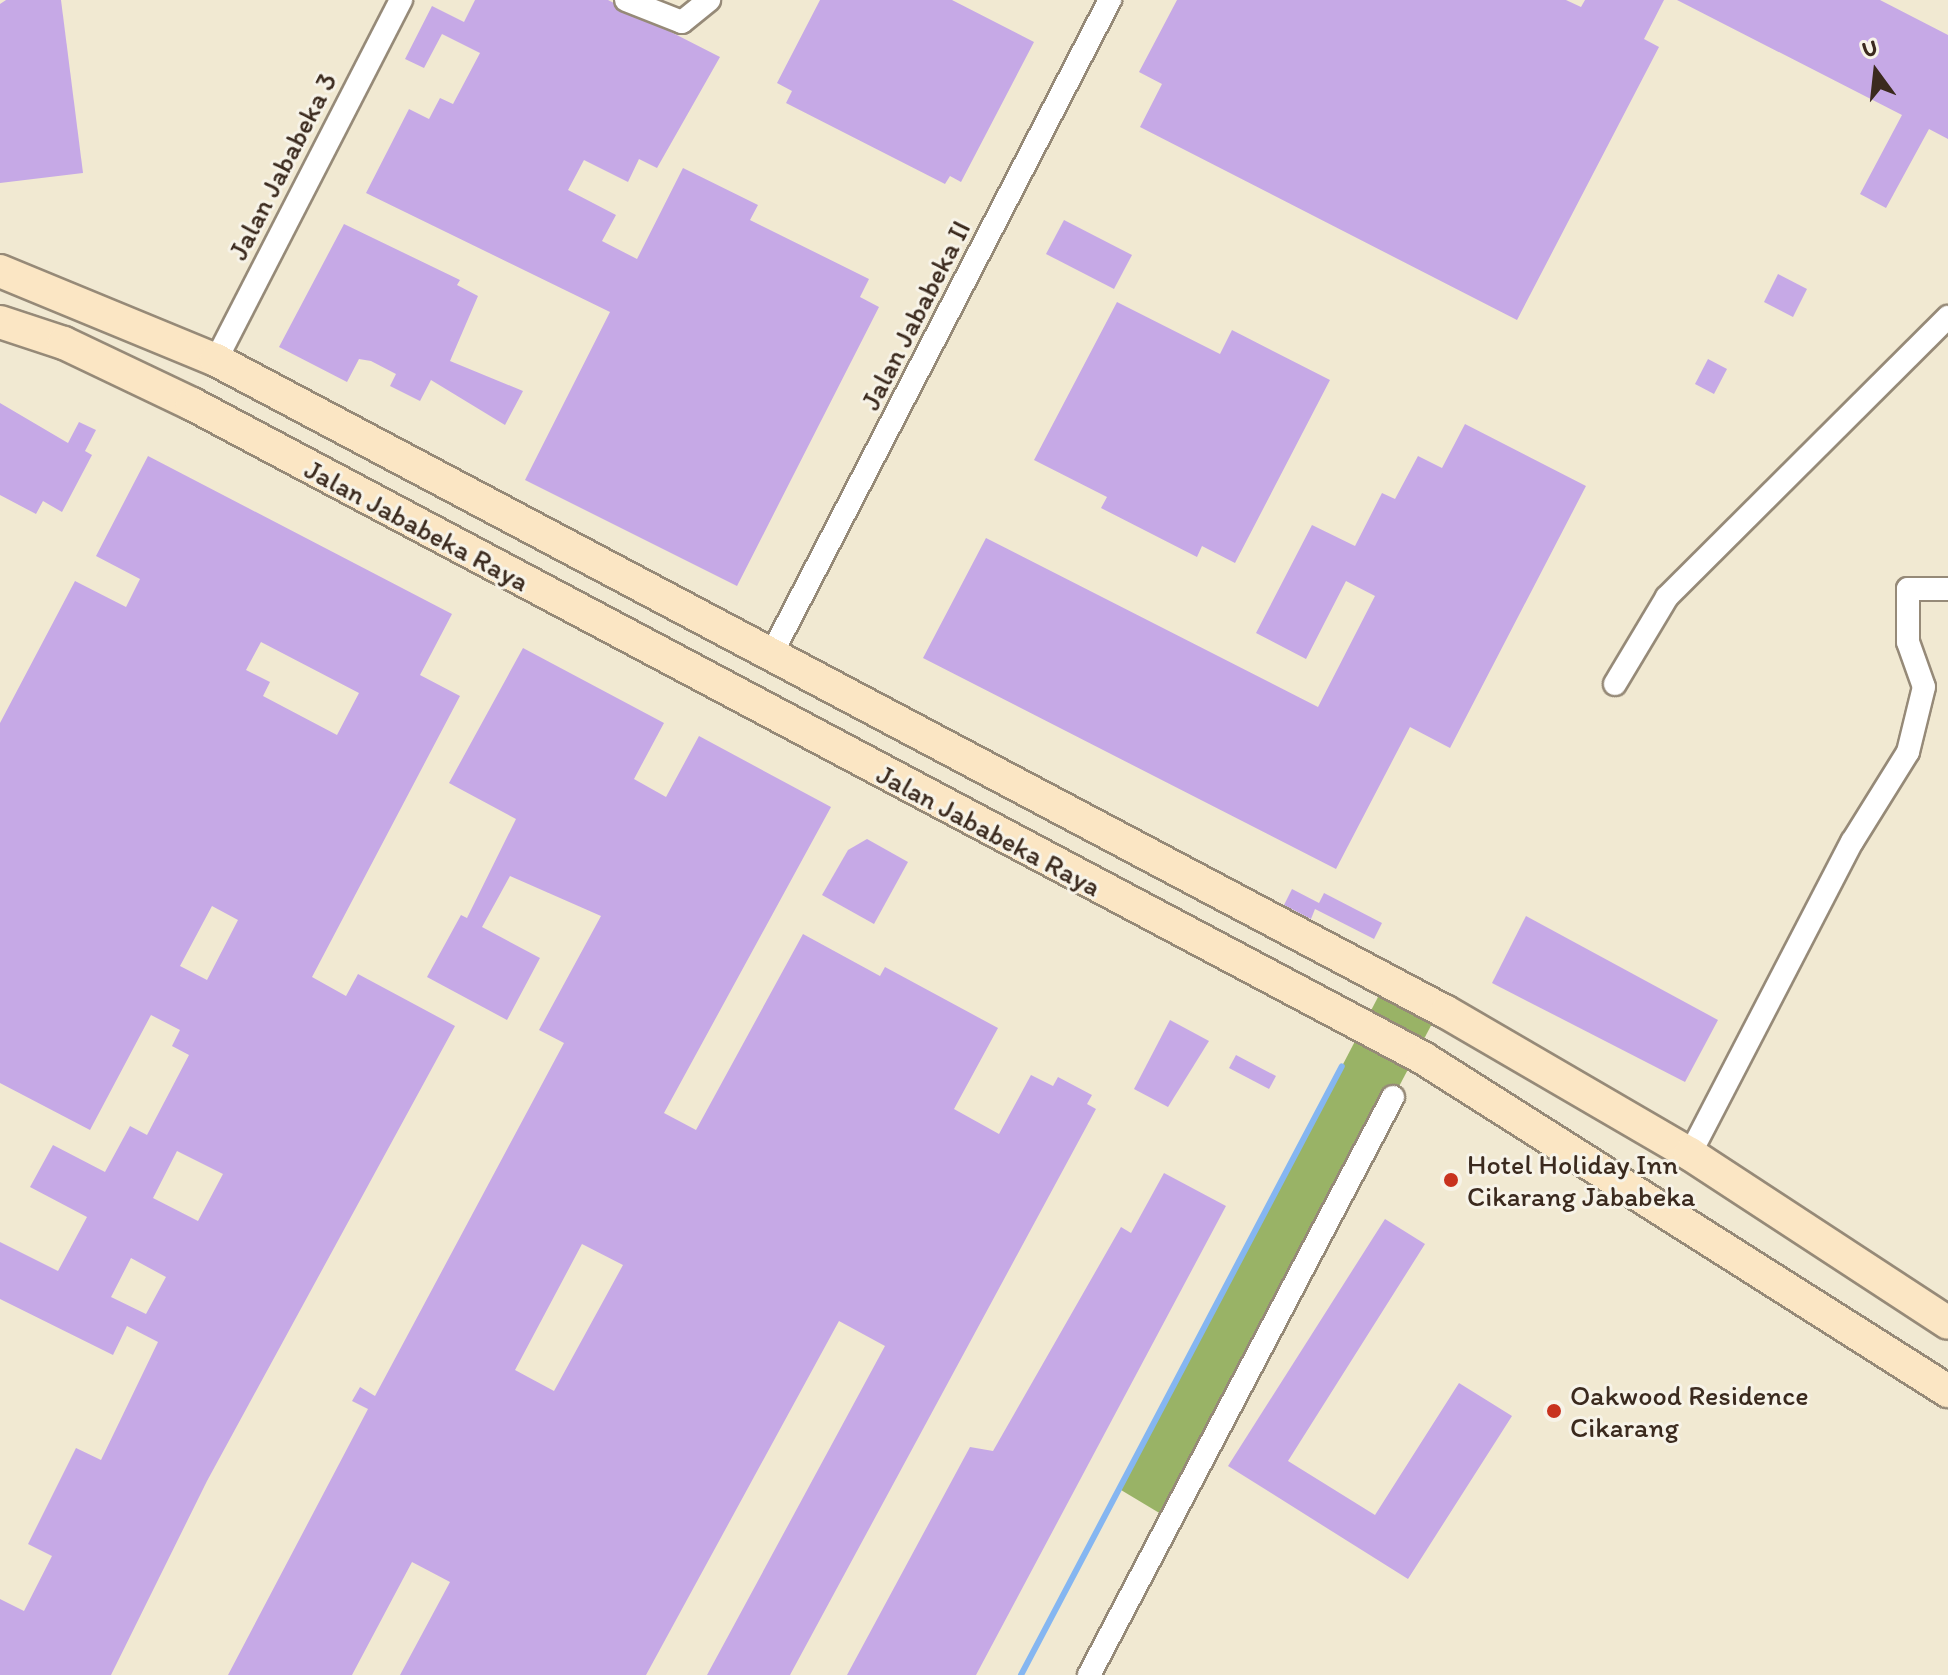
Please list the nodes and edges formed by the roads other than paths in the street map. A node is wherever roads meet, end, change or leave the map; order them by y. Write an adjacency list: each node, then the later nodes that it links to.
1 (401, 0): 8 (street, Jalan Jababeka 3)
2 (626, 0): 3 (street)
3 (709, 0)
4 (1110, 0): 11 (street, Jalan Jababeka II)
5 (0, 271): 8 (main road, Jalan Jababeka Raya)
6 (1948, 317): 12 (street)
7 (0, 322): 9 (main road, Jalan Jababeka Raya)
8 (216, 360): 9 (main road); 11 (main road, Jalan Jababeka Raya)
9 (192, 404): 13 (main road, Jalan Jababeka Raya)
10 (1948, 589): 15 (street)
11 (771, 655): 13 (main road); 15 (main road, Jalan Jababeka Raya)
12 (1615, 684)
13 (749, 705): 17 (main road, Jalan Jababeka Raya)
14 (1393, 1097): 18 (street)
15 (1690, 1154): 16 (main road, Jalan Jababeka Raya)
16 (1948, 1323)
17 (1948, 1391)
18 (1089, 1675)

